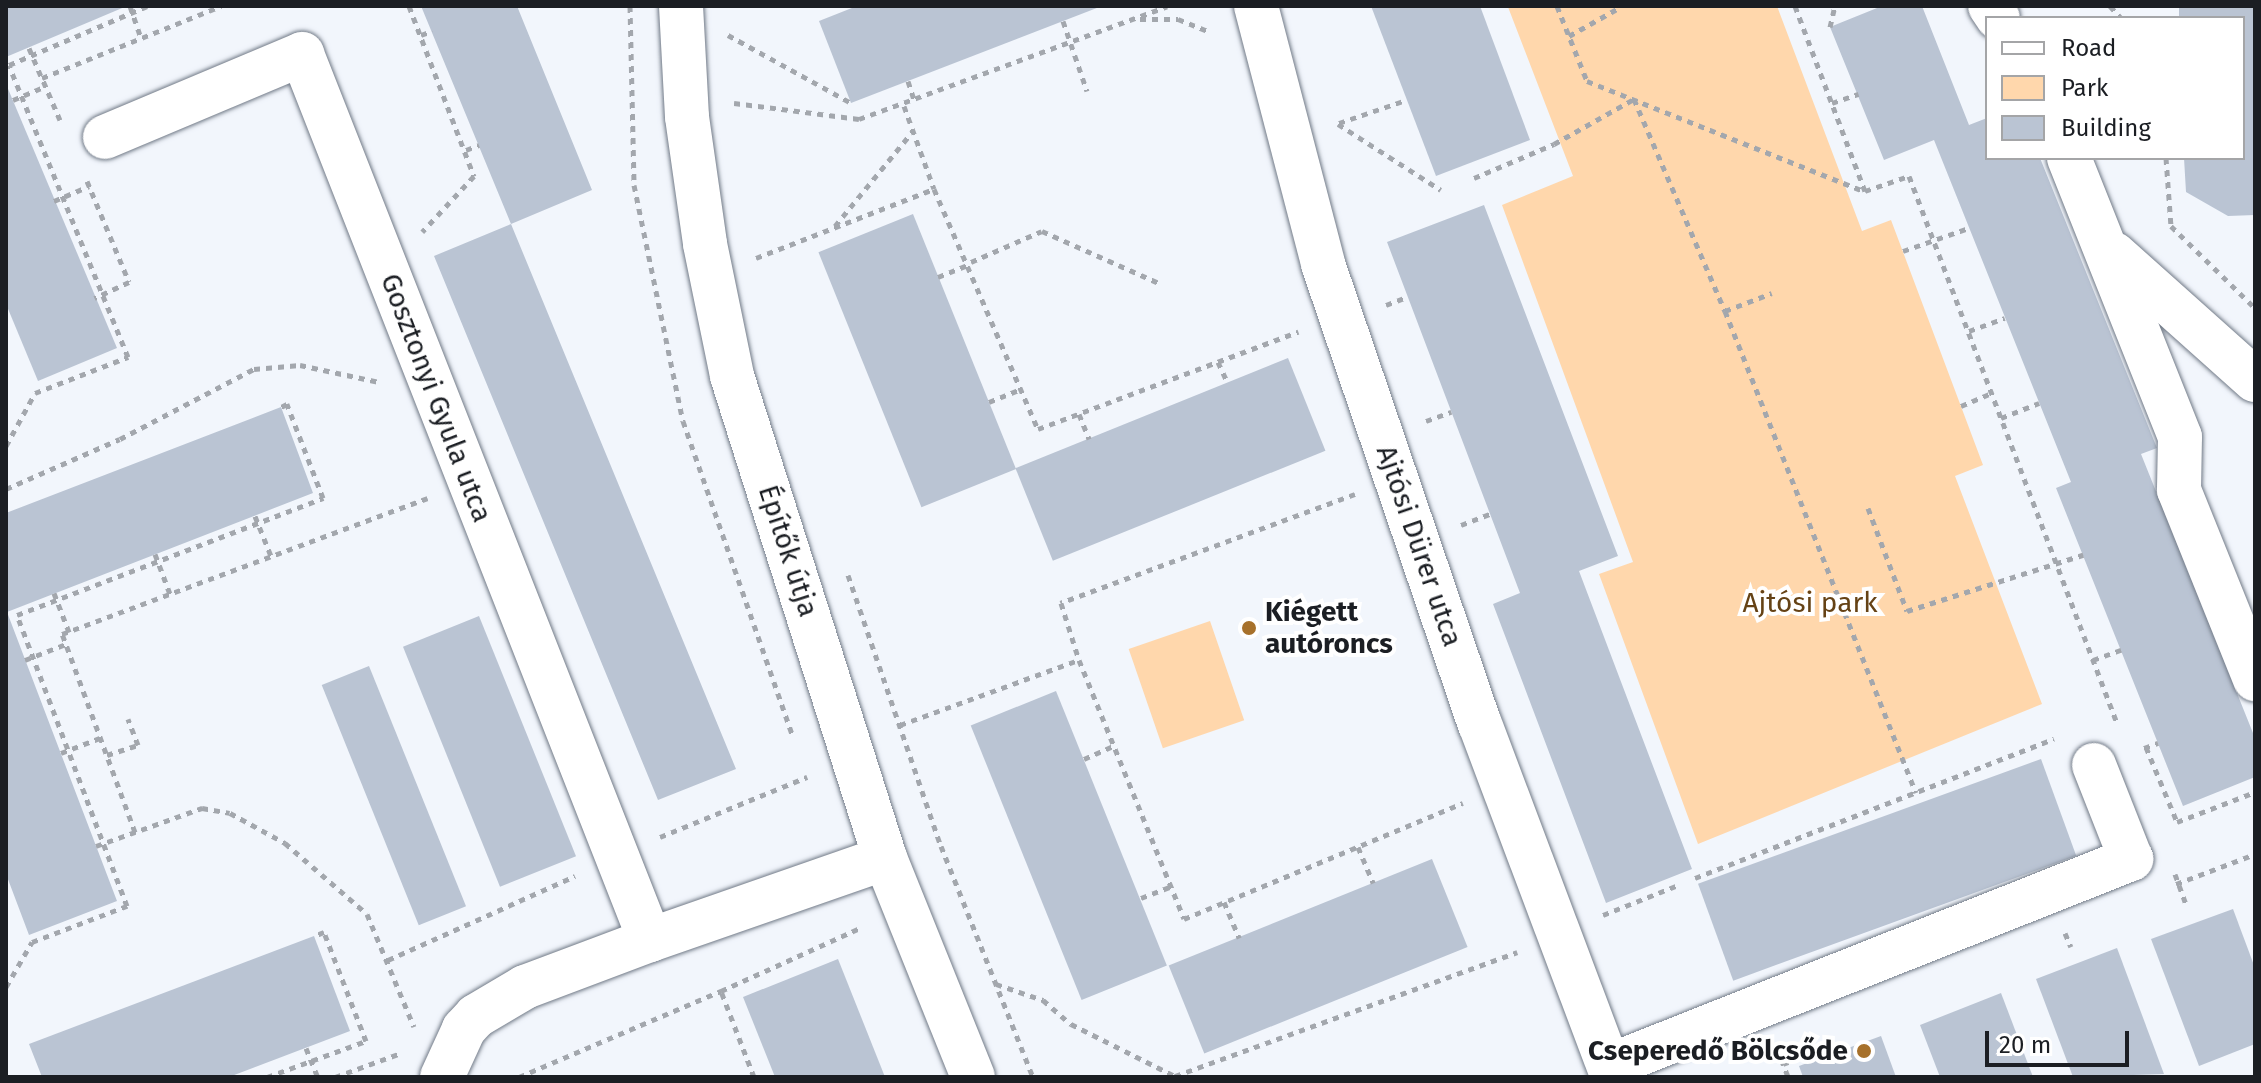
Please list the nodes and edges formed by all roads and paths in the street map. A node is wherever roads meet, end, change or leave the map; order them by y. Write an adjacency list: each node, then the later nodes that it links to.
1 (147, 6): 9 (path)
2 (221, 6): 20 (path)
3 (681, 6): 137 (street, Építők útja)
4 (1167, 6): 11 (path)
5 (1256, 6): 147 (street, Ajtósi Dürer utca)
6 (1557, 6): 19 (path)
7 (1795, 6): 37 (path)
8 (1835, 6): 14 (path)
9 (131, 9): 20 (path); 24 (path)
10 (1617, 9): 19 (path)
11 (1135, 19): 16 (path); 21 (path)
12 (726, 20): 18 (path)
13 (1063, 21): 21 (path)
14 (1830, 27)
15 (432, 31): 17 (path)
16 (1210, 32)
17 (421, 35)
18 (727, 35): 23 (path); 36 (path)
19 (1569, 36): 31 (path)
20 (141, 38): 25 (path)
21 (1071, 45): 28 (path); 34 (path)
22 (29, 48): 24 (path)
23 (728, 48)
24 (32, 55): 25 (path); 30 (path)
25 (42, 78): 30 (path)
26 (908, 81): 34 (path)
27 (733, 89): 35 (path)
28 (1087, 91)
29 (1858, 94): 37 (path)
30 (22, 97): 32 (path); 53 (path)
31 (1634, 99): 48 (path); 52 (path); 71 (path)
32 (13, 100)
33 (1406, 100): 40 (path)
34 (915, 102): 38 (path)
35 (734, 103): 38 (path); 39 (path)
36 (851, 103)
37 (1832, 103): 52 (path)
38 (904, 106): 42 (path)
39 (736, 118)
40 (1338, 124): 41 (path); 51 (path)
41 (1324, 129)
42 (913, 131): 50 (path); 55 (path)
43 (105, 137): 91 (street, Gosztonyi Gyula utca)
44 (479, 145): 45 (path)
45 (466, 150)
46 (2070, 160): 58 (street)
47 (2166, 160): 70 (path)
48 (1474, 178)
49 (89, 186): 53 (path)
50 (934, 189): 55 (path); 62 (path)
51 (1441, 190)
52 (1865, 191): 57 (path)
53 (63, 198): 54 (path); 68 (path)
54 (54, 201)
55 (834, 228): 61 (path)
56 (1969, 228): 57 (path)
57 (1934, 241): 60 (path); 74 (path)
58 (2107, 248): 76 (street); 112 (street)
59 (753, 250): 61 (path)
60 (1903, 251)
61 (755, 258): 63 (path)
62 (969, 263): 64 (path); 66 (path); 79 (path)
63 (758, 273)
64 (938, 277)
65 (129, 282): 68 (path)
66 (1161, 284)
67 (1772, 293): 71 (path)
68 (103, 296): 69 (path); 90 (path)
69 (95, 298)
70 (2255, 308)
71 (1725, 311): 130 (path)
72 (2005, 318): 74 (path)
73 (1305, 329): 75 (path)
74 (1969, 331): 80 (path)
75 (1218, 362): 78 (path); 86 (path)
76 (2255, 380)
77 (391, 383): 92 (path)
78 (1228, 383)
79 (1021, 389): 81 (path); 86 (path)
80 (1992, 393): 83 (path); 87 (path)
81 (989, 402)
82 (2039, 403): 87 (path)
83 (1961, 406)
84 (281, 407): 96 (path)
85 (1451, 412): 88 (path)
86 (1079, 414): 89 (path)
87 (2001, 418): 102 (path)
88 (1412, 426)
89 (1089, 439)
90 (6, 446)
91 (470, 483): 100 (path); 136 (street, Gosztonyi Gyula utca)
92 (6, 489)
93 (1367, 499): 110 (path)
94 (1868, 508): 102 (path)
95 (1490, 514): 97 (path)
96 (256, 519): 100 (path); 101 (path)
97 (1447, 531)
98 (155, 554): 101 (path)
99 (2083, 555): 102 (path)
100 (271, 556): 104 (path)
101 (157, 562): 104 (path); 105 (path)
102 (2056, 563): 111 (path)
103 (845, 565): 116 (path)
104 (170, 594): 106 (path)
105 (56, 596): 106 (path); 109 (path)
106 (69, 632): 107 (path)
107 (66, 644): 109 (path); 119 (path)
108 (2121, 650): 111 (path)
109 (29, 658): 124 (path)
110 (1079, 660): 116 (path); 121 (path)
111 (2093, 660): 113 (path)
112 (2255, 679)
113 (2114, 714): 115 (path); 117 (path)
114 (128, 719): 125 (path)
115 (2101, 719)
116 (900, 725): 152 (path)
117 (2119, 727)
118 (2062, 736): 130 (path)
119 (100, 738): 124 (path); 125 (path)
120 (2158, 743): 122 (path)
121 (1113, 746): 126 (path); 142 (path)
122 (2146, 747): 123 (path); 129 (path)
123 (2137, 750)
124 (64, 752): 134 (path)
125 (107, 755): 132 (path)
126 (1084, 759)
127 (2094, 765): 161 (street)
128 (808, 780): 133 (path)
129 (2255, 792)
130 (1916, 793): 139 (path)
131 (1474, 799): 135 (path)
132 (135, 832): 134 (path); 151 (path)
133 (656, 838)
134 (99, 845): 153 (path)
135 (1358, 847): 140 (path); 144 (path)
136 (616, 858): 150 (street, Gosztonyi Gyula utca); 151 (path)
137 (885, 858): 146 (street, Építők útja); 150 (street)
138 (2173, 868): 145 (path)
139 (1695, 878)
140 (1373, 883)
141 (1676, 886): 147 (path)
142 (1171, 887): 143 (path); 144 (path)
143 (1141, 898)
144 (1224, 902): 149 (path)
145 (2186, 904)
146 (904, 908): 154 (path); 168 (street, Építők útja)
147 (1574, 928): 161 (street, Ajtósi Dürer utca); 170 (path)
148 (314, 936): 159 (path)
149 (1239, 938)
150 (650, 940): 165 (street)
151 (388, 960): 155 (path)
152 (996, 984): 169 (path); 170 (path)
153 (6, 987)
154 (721, 991): 166 (path); 167 (path)
155 (416, 1031)
156 (306, 1048): 159 (path)
157 (407, 1051): 164 (path)
158 (1797, 1059): 160 (path)
159 (312, 1061): 162 (path); 163 (path)
160 (1783, 1064)
161 (1611, 1071)
162 (267, 1077)
163 (318, 1077)
164 (335, 1077)
165 (442, 1077)
166 (519, 1077)
167 (754, 1077)
168 (973, 1077)
169 (1033, 1077)
170 (1176, 1077)

